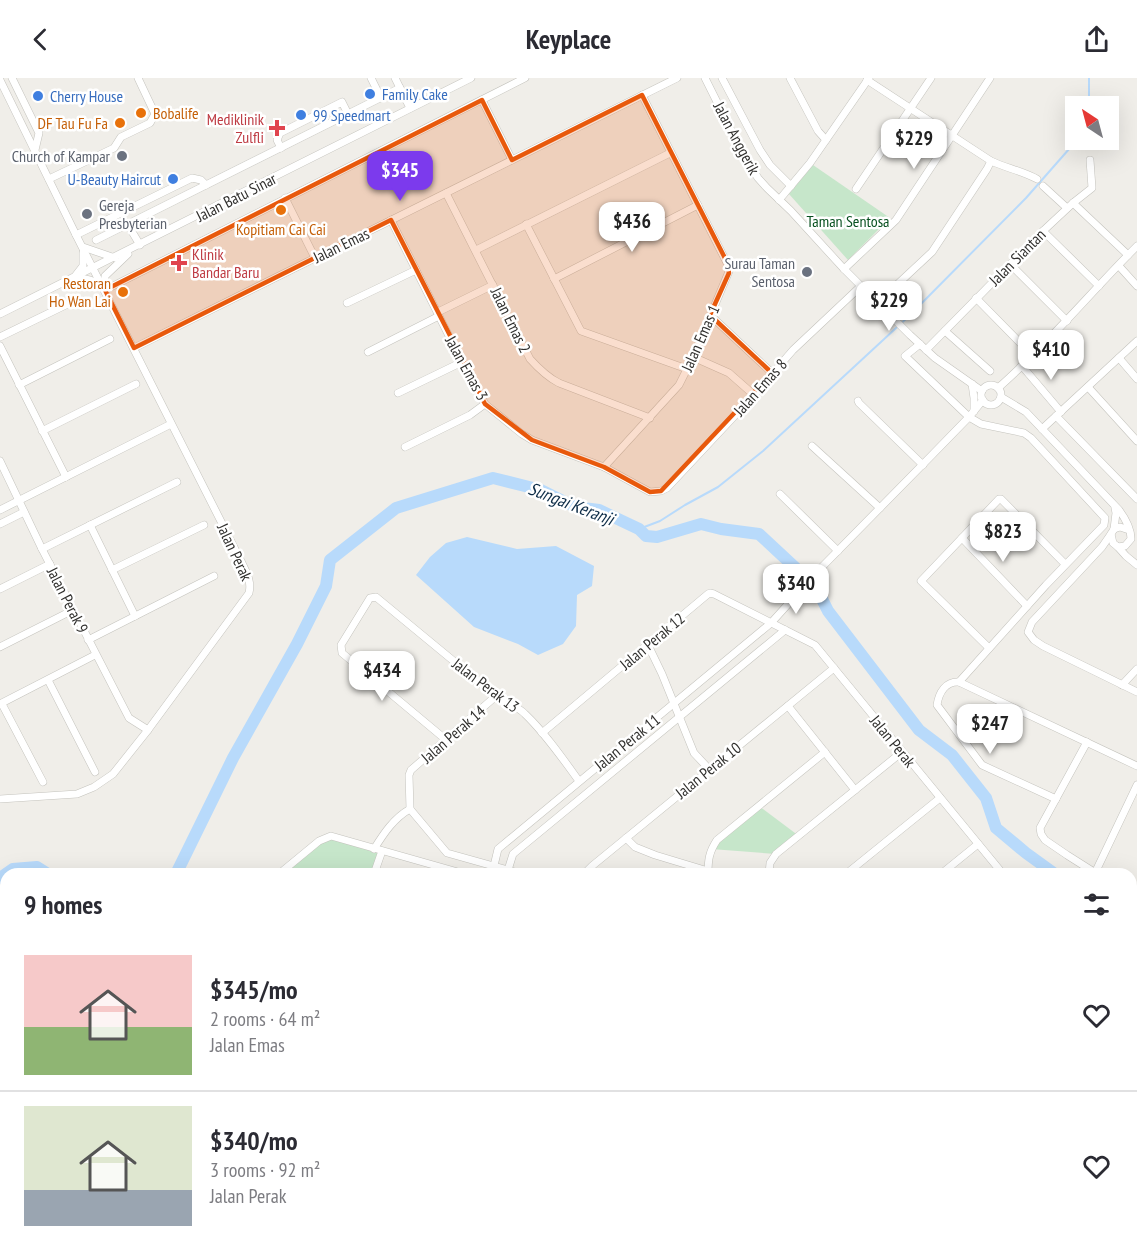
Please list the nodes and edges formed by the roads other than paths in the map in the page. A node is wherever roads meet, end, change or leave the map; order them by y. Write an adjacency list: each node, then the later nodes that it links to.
1 (12, 78): 26 (street)
2 (138, 78): 31 (street)
3 (372, 78): 18 (street)
4 (395, 78): 15 (street)
5 (471, 78): 20 (street, Jalan Batu Sinar)
6 (525, 78): 19 (street)
7 (677, 78): 17 (street, Jalan Emas)
8 (705, 78): 16 (street, Jalan Anggerik)
9 (790, 78): 24 (street)
10 (931, 78): 21 (street)
11 (990, 78): 23 (street)
12 (868, 79): 21 (street); 24 (street)
13 (0, 80): 26 (street, Jalan Perak)
14 (723, 80): 16 (street); 34 (street)
15 (400, 88): 18 (street, Jalan Batu Sinar); 20 (street)
16 (710, 88): 39 (street, Jalan Anggerik)
17 (642, 95): 27 (street, Jalan Emas 1); 28 (street, Jalan Emas)
18 (381, 98): 22 (street, Jalan Batu Sinar)
19 (482, 100): 28 (street); 38 (street)
20 (410, 108): 48 (street, Jalan Batu Sinar)
21 (910, 109): 23 (street); 36 (street)
22 (348, 114): 25 (street, Jalan Batu Sinar); 25 (street)
23 (951, 136): 30 (street); 58 (street)
24 (826, 140): 34 (street)
25 (281, 148): 33 (street, Jalan Batu Sinar)
26 (34, 150): 31 (street, Jalan Perak)
27 (670, 153): 40 (street, Jalan Emas 1); 43 (street)
28 (513, 160): 37 (street, Jalan Emas)
29 (1090, 160): 41 (street, Jalan Siantan)
30 (991, 161): 32 (street); 67 (street)
31 (49, 179): 46 (street, Jalan Perak)
32 (1037, 180)
33 (206, 185): 44 (street); 46 (street, Jalan Batu Sinar)
34 (791, 186): 39 (street)
35 (1043, 186): 41 (street)
36 (856, 189)
37 (446, 193): 42 (street, Jalan Emas); 51 (street, Jalan Emas 2)
38 (285, 198): 54 (street); 66 (street)
39 (779, 200): 58 (street, Jalan Anggerik)
40 (698, 205): 61 (street); 73 (street, Jalan Emas 1)
41 (1070, 206): 45 (street, Jalan Siantan); 52 (street)
42 (391, 220): 54 (street, Jalan Emas); 59 (street, Jalan Emas 3)
43 (526, 224): 51 (street); 61 (street)
44 (128, 225): 47 (street); 48 (street)
45 (1043, 231): 55 (street, Jalan Siantan); 64 (street)
46 (76, 235): 50 (street, Jalan Perak)
47 (96, 240)
48 (138, 246): 53 (street, Jalan Batu Sinar); 66 (street)
49 (1137, 246): 52 (street)
50 (83, 248): 53 (street); 57 (street, Jalan Perak); 60 (street)
51 (476, 250): 62 (street, Jalan Emas 2)
52 (1128, 255): 56 (street)
53 (115, 258): 57 (street, Jalan Batu Sinar)
54 (315, 258): 81 (street, Jalan Emas)
55 (1010, 264): 68 (street, Jalan Siantan); 74 (street)
56 (1119, 266): 64 (street); 65 (street)
57 (94, 268): 60 (street, Jalan Batu Sinar); 66 (street, Jalan Perak)
58 (844, 269): 63 (street, Jalan Anggerik)
59 (416, 270): 70 (street); 72 (street, Jalan Emas 3)
60 (74, 278): 66 (street); 71 (street, Jalan Batu Sinar)
61 (554, 279): 88 (street)
62 (494, 285): 72 (street); 106 (street, Jalan Emas 2)
63 (861, 286): 80 (street, Jalan Anggerik); 90 (street, Jalan Emas 8)
64 (1099, 286): 74 (street)
65 (1137, 286)
66 (104, 288): 81 (street, Jalan Perak)
67 (887, 294)
68 (976, 298): 75 (street, Jalan Siantan); 83 (street)
69 (78, 299): 76 (street)
70 (347, 303)
71 (0, 314)
72 (439, 314): 82 (street); 86 (street, Jalan Emas 3)
73 (710, 315): 84 (street, Jalan Emas 1); 90 (street)
74 (1067, 321): 83 (street)
75 (945, 330): 80 (street, Jalan Siantan); 89 (street)
76 (0, 336)
77 (110, 339): 94 (street)
78 (1137, 341): 85 (street)
79 (0, 346): 94 (street)
80 (923, 347): 93 (street, Jalan Anggerik); 104 (street, Jalan Siantan)
81 (134, 348): 107 (street, Jalan Perak)
82 (368, 352)
83 (1033, 356): 87 (street)
84 (693, 357): 88 (street, Jalan Emas 1); 99 (street)
85 (1119, 358): 91 (street); 95 (street)
86 (462, 362): 98 (street); 103 (street, Jalan Emas 3)
87 (1023, 366): 96 (street); 105 (street)
88 (687, 369): 106 (street, Jalan Emas 1)
89 (990, 371)
90 (772, 373): 99 (street, Jalan Emas 8)
91 (1137, 379)
92 (136, 384): 109 (street)
93 (972, 384): 97 (street, Jalan Anggerik); 104 (street)
94 (19, 385): 109 (street)
95 (1088, 387): 105 (street); 110 (street)
96 (998, 388): 97 (street); 100 (street)
97 (981, 391): 102 (street)
98 (398, 393)
99 (754, 395): 120 (street, Jalan Emas 8)
100 (1001, 397): 102 (street); 108 (street)
101 (858, 400): 115 (street)
102 (982, 400): 104 (street, Jalan Perak 11)
103 (485, 404): 112 (street); 116 (street, Jalan Emas 3)
104 (972, 414): 115 (street, Jalan Perak 11); 117 (street)
105 (1058, 414): 108 (street); 122 (street)
106 (650, 418): 116 (street, Jalan Emas 1)
107 (171, 424): 118 (street); 166 (street, Jalan Perak)
108 (1042, 429): 114 (street)
109 (42, 431): 118 (street)
110 (1137, 441)
111 (812, 446): 125 (street)
112 (405, 447)
113 (0, 461): 123 (street, Jalan Perak 9)
114 (1075, 464): 117 (street); 124 (street)
115 (923, 465): 125 (street, Jalan Perak 11)
116 (604, 467): 120 (street, Jalan Emas 3)
117 (1064, 474): 140 (street)
118 (66, 477): 123 (street)
119 (177, 482): 129 (street)
120 (661, 491)
121 (780, 494): 137 (street)
122 (1137, 499)
123 (19, 501): 126 (street); 127 (street, Jalan Perak 9)
124 (1114, 505): 131 (street); 132 (street)
125 (880, 508): 137 (street, Jalan Perak 11)
126 (0, 510)
127 (24, 512): 128 (street); 136 (street, Jalan Perak 9)
128 (0, 524)
129 (90, 525): 136 (street); 142 (street)
130 (204, 525): 142 (street)
131 (1113, 532): 132 (street); 135 (street); 138 (street)
132 (1132, 533): 134 (street)
133 (962, 538): 140 (street); 145 (street); 153 (street)
134 (1127, 544): 135 (street); 141 (street)
135 (1117, 546): 138 (street); 141 (street)
136 (42, 549): 139 (street, Jalan Perak 9)
137 (838, 550): 148 (street, Jalan Perak 11)
138 (1095, 554): 159 (street)
139 (50, 564): 144 (street); 146 (street, Jalan Perak 9)
140 (1065, 564): 145 (street)
141 (1137, 564)
142 (112, 570): 147 (street)
143 (214, 576): 147 (street)
144 (0, 589)
145 (1027, 606): 153 (street)
146 (73, 610): 150 (street, Jalan Perak 9); 152 (street)
147 (135, 616): 150 (street)
148 (771, 623): 149 (street, Jalan Perak); 151 (street, Jalan Perak 12); 163 (street, Jalan Perak 11)
149 (785, 630): 155 (street, Jalan Perak); 165 (street, Jalan Perak 11)
150 (88, 640): 154 (street, Jalan Perak 9)
151 (648, 645): 163 (street); 167 (street, Jalan Perak 12)
152 (0, 647)
153 (989, 648): 158 (street)
154 (95, 655): 157 (street); 166 (street, Jalan Perak 9)
155 (834, 668): 164 (street, Jalan Perak 10); 171 (street, Jalan Perak)
156 (1137, 669): 159 (street)
157 (48, 680): 162 (street); 174 (street)
158 (959, 682): 169 (street); 181 (street)
159 (1122, 685): 160 (street)
160 (1137, 692)
161 (496, 696): 167 (street, Jalan Perak 13); 168 (street, Jalan Perak 14); 168 (street, Jalan Perak 13)
162 (1, 704): 176 (street)
163 (674, 704): 165 (street); 175 (street, Jalan Perak 11)
164 (788, 706): 170 (street); 173 (street, Jalan Perak 10)
165 (679, 717): 173 (street); 191 (street, Jalan Perak 11)
166 (148, 730): 180 (street, Jalan Perak)
167 (542, 733): 175 (street, Jalan Perak 13)
168 (445, 739): 182 (street, Jalan Perak 14)
169 (1087, 742): 172 (street); 181 (street)
170 (825, 752): 178 (street); 194 (street)
171 (902, 752): 178 (street); 179 (street, Jalan Perak)
172 (1137, 766)
173 (709, 769): 183 (street, Jalan Perak 10)
174 (95, 772)
175 (579, 781): 186 (street, Jalan Perak 11)
176 (43, 782)
177 (1137, 785): 200 (street)
178 (855, 790): 195 (street)
179 (940, 798): 184 (street, Jalan Perak); 196 (street)
180 (0, 799)
181 (1056, 799): 199 (street)
182 (410, 809): 185 (street); 186 (street)
183 (626, 838): 192 (street, Jalan Perak 10); 193 (street)
184 (978, 844): 197 (street); 198 (street, Jalan Perak)
185 (378, 850): 187 (street); 188 (street); 189 (street)
186 (494, 866): 190 (street)
187 (286, 868)
188 (375, 868)
189 (429, 868)
190 (501, 868)
191 (509, 868)
192 (591, 868)
193 (693, 868)
194 (709, 868)
195 (770, 868)
196 (853, 868)
197 (948, 868)
198 (998, 868)
199 (1087, 868)
200 (1099, 868)

